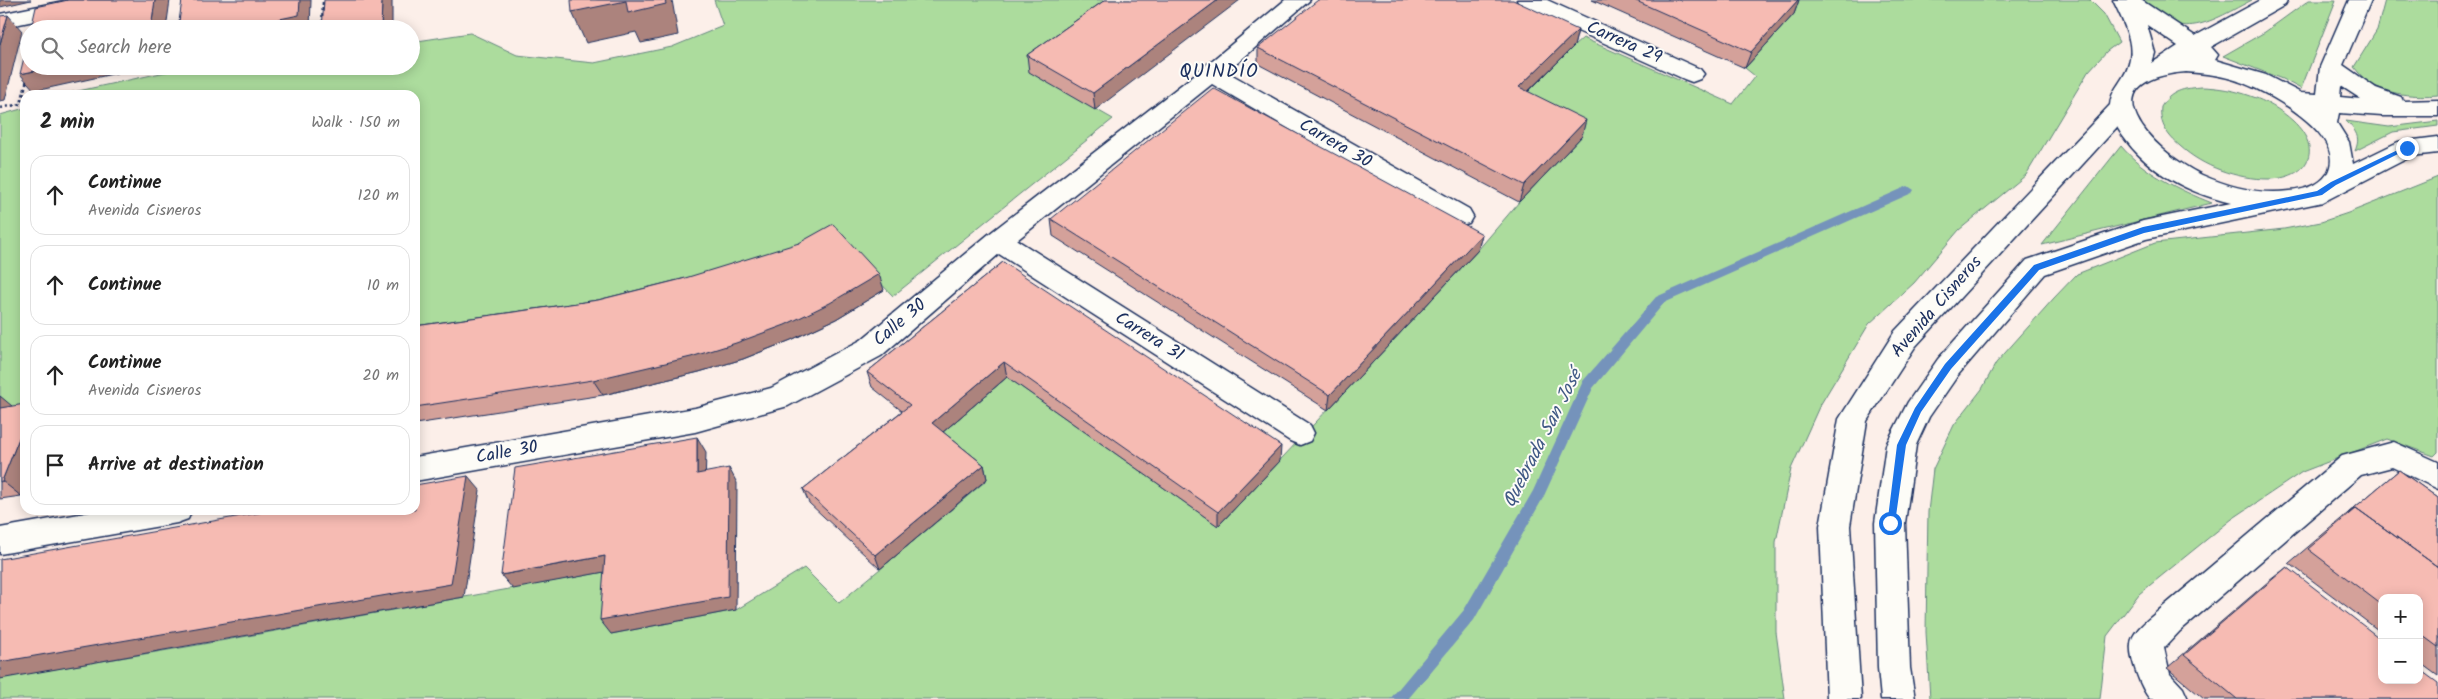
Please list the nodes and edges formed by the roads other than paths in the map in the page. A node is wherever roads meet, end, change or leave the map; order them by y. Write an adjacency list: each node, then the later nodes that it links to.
1 (102, 0): 7 (street)
2 (1299, 0): 11 (street, Calle 30)
3 (1528, 0): 12 (street, Carrera 29)
4 (2125, 0): 8 (street); 13 (street)
5 (2277, 0): 8 (street)
6 (2360, 0): 9 (street)
7 (0, 21)
8 (2204, 43): 10 (street); 13 (street)
9 (2331, 67): 15 (street); 16 (street)
10 (2234, 72): 13 (street); 16 (street)
11 (1211, 73): 20 (street, Carrera 30); 21 (street, Calle 30)
12 (1692, 74)
13 (2144, 74): 14 (street)
14 (2122, 107): 19 (street); 27 (street, Avenida Cisneros)
15 (2431, 108): 16 (street)
16 (2327, 114): 18 (street)
17 (2438, 145): 18 (street)
18 (2334, 184): 19 (street)
19 (2300, 199): 28 (street)
20 (1460, 216)
21 (998, 241): 22 (street, Carrera 31); 23 (street, Calle 30)
22 (1300, 432)
23 (420, 468)
24 (2438, 476): 29 (street)
25 (148, 515): 26 (street)
26 (0, 541)
27 (1844, 699)
28 (1898, 699)
29 (2171, 699)

